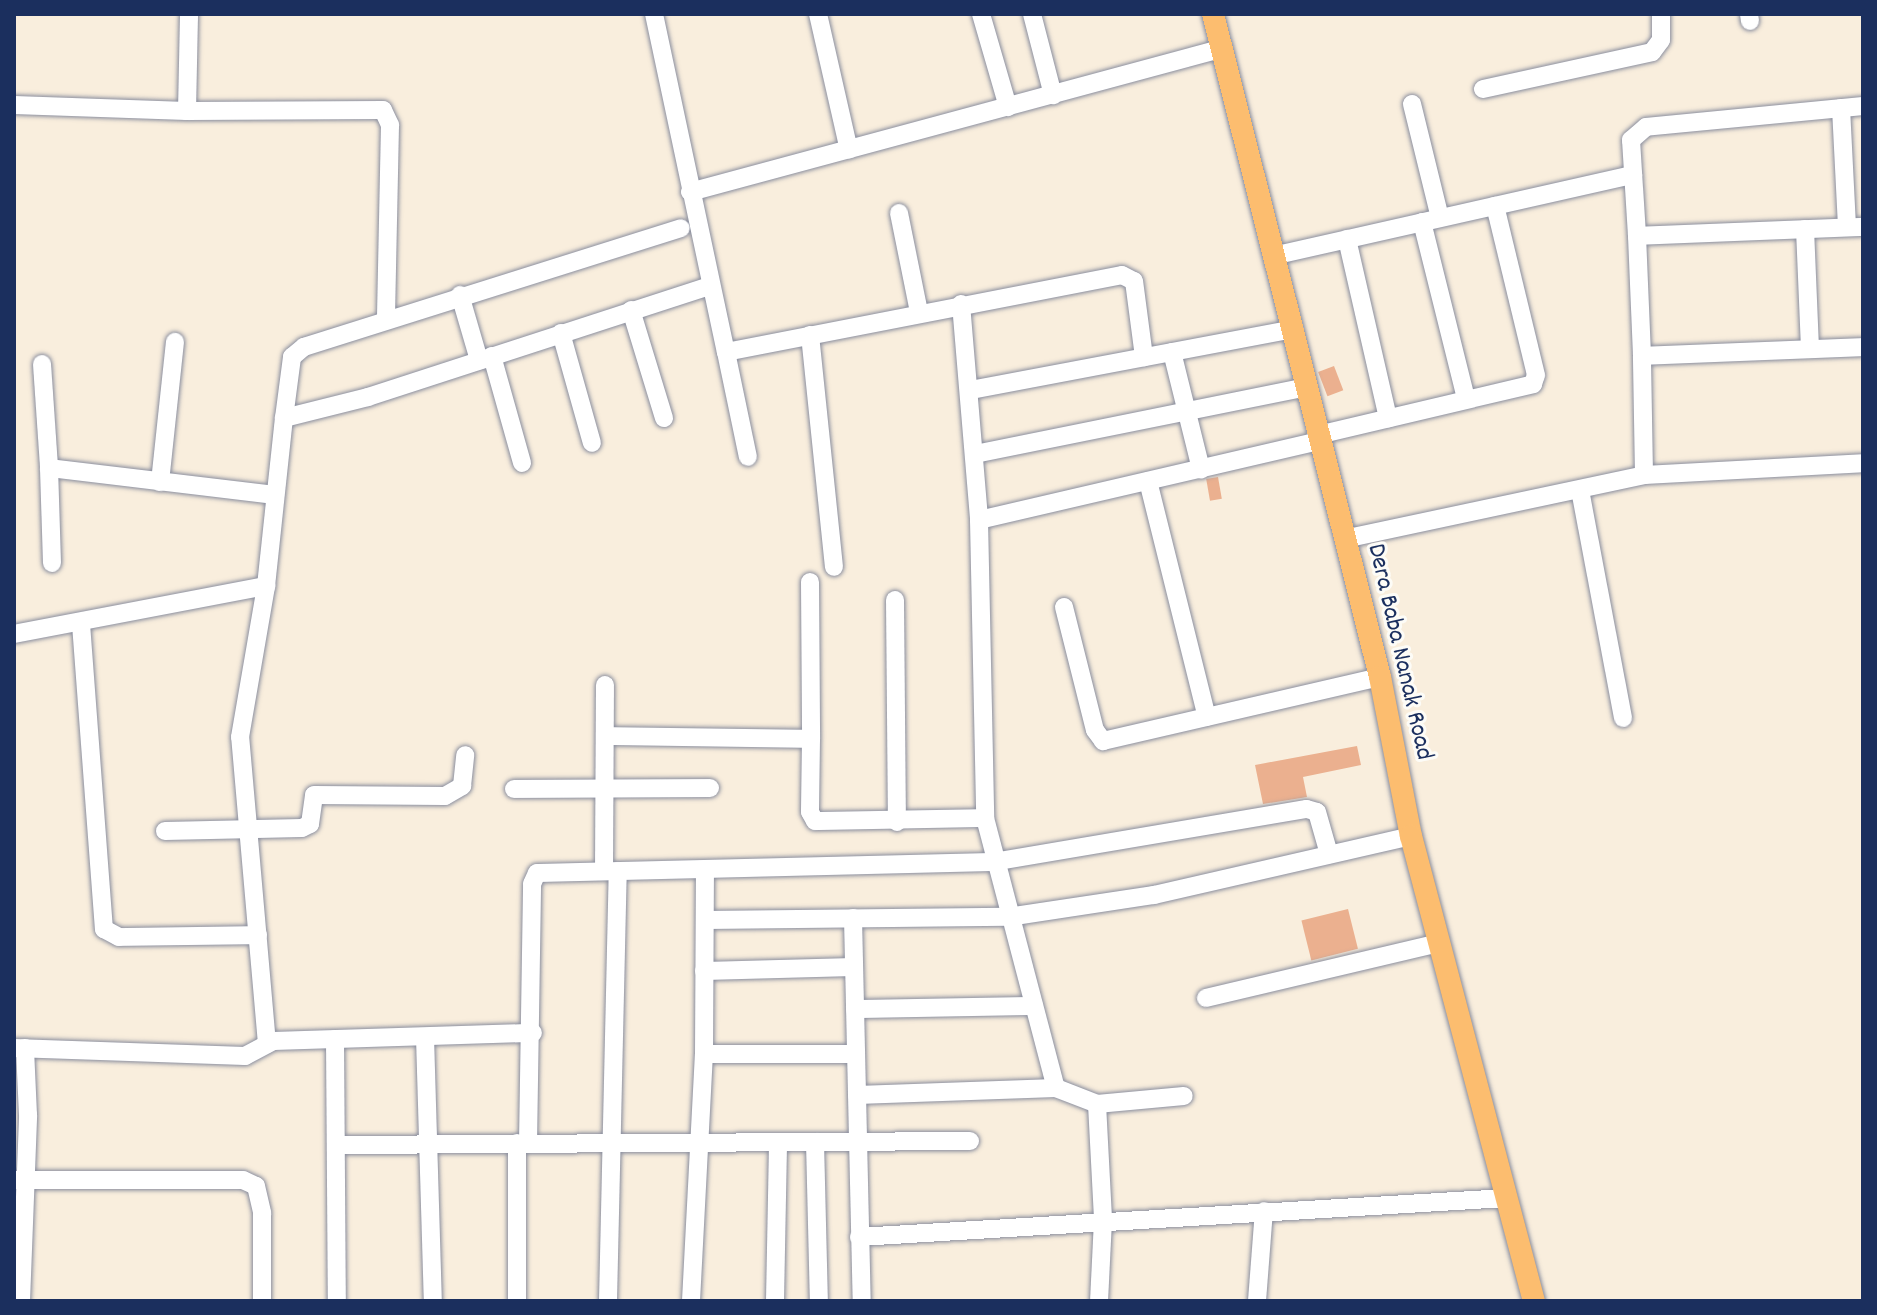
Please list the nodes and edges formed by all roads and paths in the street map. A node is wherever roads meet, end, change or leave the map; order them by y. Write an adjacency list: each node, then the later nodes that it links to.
1 (189, 14): 16 (street)
2 (654, 14): 19 (street)
3 (818, 14): 17 (street)
4 (981, 14): 14 (street)
5 (1032, 14): 10 (street)
6 (1213, 14): 8 (main road, Dera Baba Nanak Road)
7 (1661, 14): 9 (street)
8 (1220, 49): 10 (street); 28 (main road, Dera Baba Nanak Road)
9 (1483, 89)
10 (1053, 95): 14 (street)
11 (1412, 104): 22 (street)
12 (14, 105): 16 (street)
13 (1863, 106): 15 (street)
14 (1008, 107): 17 (street)
15 (1841, 108): 18 (street); 23 (street)
16 (187, 111): 34 (street)
17 (849, 150): 19 (street)
18 (1633, 175): 20 (street); 26 (street)
19 (690, 192): 29 (street)
20 (1495, 206): 22 (street); 49 (street)
21 (899, 213): 33 (street)
22 (1431, 220): 27 (street); 49 (street)
23 (1855, 227): 25 (street)
24 (681, 228): 30 (street)
25 (1805, 229): 26 (street); 40 (street)
26 (1637, 236): 43 (street)
27 (1347, 239): 28 (street); 53 (street)
28 (1277, 255): 35 (main road, Dera Baba Nanak Road)
29 (709, 286): 32 (street); 41 (street)
30 (460, 295): 34 (street); 45 (street)
31 (961, 304): 33 (street); 44 (street); 48 (street)
32 (631, 310): 36 (street); 52 (street)
33 (919, 312): 37 (street)
34 (386, 318): 51 (street)
35 (1294, 329): 42 (street); 47 (main road, Dera Baba Nanak Road)
36 (561, 333): 45 (street); 55 (street)
37 (810, 335): 41 (street); 70 (street)
38 (175, 342): 64 (street)
39 (1863, 347): 40 (street)
40 (1810, 349): 43 (street)
41 (726, 352): 57 (street)
42 (1172, 352): 44 (street); 50 (street)
43 (1642, 356): 62 (street)
44 (1144, 357): 48 (street)
45 (485, 358): 51 (street); 58 (street)
46 (42, 364): 60 (street)
47 (1306, 387): 50 (street); 54 (main road, Dera Baba Nanak Road)
48 (971, 390): 56 (street)
49 (1466, 399): 53 (street)
50 (1187, 412): 56 (street); 61 (street)
51 (284, 418): 66 (street)
52 (664, 418)
53 (1388, 418): 54 (street)
54 (1318, 438): 61 (street); 68 (main road, Dera Baba Nanak Road)
55 (592, 443)
56 (975, 454): 67 (street)
57 (748, 457)
58 (522, 463)
59 (1863, 463): 62 (street)
60 (49, 468): 64 (street); 69 (street)
61 (1201, 469): 63 (street)
62 (1644, 475): 65 (street)
63 (1148, 481): 67 (street); 79 (street)
64 (160, 482): 66 (street)
65 (1580, 490): 68 (street); 80 (street)
66 (274, 495): 72 (street)
67 (979, 520): 87 (street)
68 (1344, 539): 77 (main road, Dera Baba Nanak Road)
69 (52, 563)
70 (834, 567)
71 (810, 582): 82 (street)
72 (266, 586): 75 (street); 89 (street)
73 (895, 600): 88 (street)
74 (1064, 607): 79 (street)
75 (81, 624): 76 (street); 99 (street)
76 (14, 634)
77 (1380, 677): 79 (street); 91 (main road, Dera Baba Nanak Road)
78 (605, 685): 81 (street)
79 (1207, 717)
80 (1623, 718)
81 (605, 736): 82 (street); 84 (street)
82 (811, 739): 88 (street)
83 (465, 755): 89 (street)
84 (604, 788): 85 (street); 86 (street); 94 (street)
85 (710, 788)
86 (514, 789)
87 (985, 818): 88 (street); 93 (street)
88 (897, 822)
89 (249, 830): 90 (street); 99 (street)
90 (165, 831)
91 (1411, 836): 92 (street); 100 (main road, Dera Baba Nanak Road)
92 (1329, 854): 93 (street); 96 (street)
93 (993, 862): 95 (street); 96 (street)
94 (611, 871): 95 (street); 106 (street); 117 (street)
95 (705, 871): 98 (street)
96 (1008, 917): 97 (street); 104 (street)
97 (853, 918): 98 (street); 101 (street)
98 (705, 920): 102 (street)
99 (258, 935): 109 (street)
100 (1438, 943): 103 (street); 127 (main road, Dera Baba Nanak Road)
101 (854, 967): 102 (street); 105 (street)
102 (704, 971): 111 (street)
103 (1206, 998)
104 (1034, 1006): 105 (street); 113 (street)
105 (855, 1009): 112 (street)
106 (533, 1033): 107 (street); 121 (street)
107 (425, 1037): 108 (street); 124 (street)
108 (335, 1039): 109 (street); 125 (street)
109 (267, 1044): 110 (street)
110 (19, 1048): 126 (street)
111 (704, 1054): 112 (street); 122 (street)
112 (856, 1054): 114 (street)
113 (1056, 1088): 114 (street); 116 (street)
114 (857, 1095): 120 (street)
115 (1184, 1096): 116 (street)
116 (1097, 1104): 129 (street)
117 (610, 1141): 121 (street); 122 (street); 136 (street)
118 (970, 1141): 120 (street)
119 (815, 1142): 120 (street); 123 (street); 139 (street)
120 (859, 1142): 130 (street)
121 (522, 1143): 124 (street); 135 (street)
122 (698, 1143): 123 (street); 137 (street)
123 (778, 1143): 138 (street)
124 (431, 1144): 125 (street); 134 (street)
125 (339, 1145): 133 (street)
126 (18, 1180): 131 (street); 132 (street)
127 (1506, 1198): 128 (street); 143 (main road, Dera Baba Nanak Road)
128 (1264, 1211): 129 (street); 142 (street)
129 (1103, 1220): 130 (street); 141 (street)
130 (859, 1237): 140 (street)
131 (21, 1301)
132 (262, 1301)
133 (337, 1301)
134 (433, 1301)
135 (517, 1301)
136 (608, 1301)
137 (691, 1301)
138 (775, 1301)
139 (819, 1301)
140 (862, 1301)
141 (1099, 1301)
142 (1257, 1301)
143 (1534, 1301)

